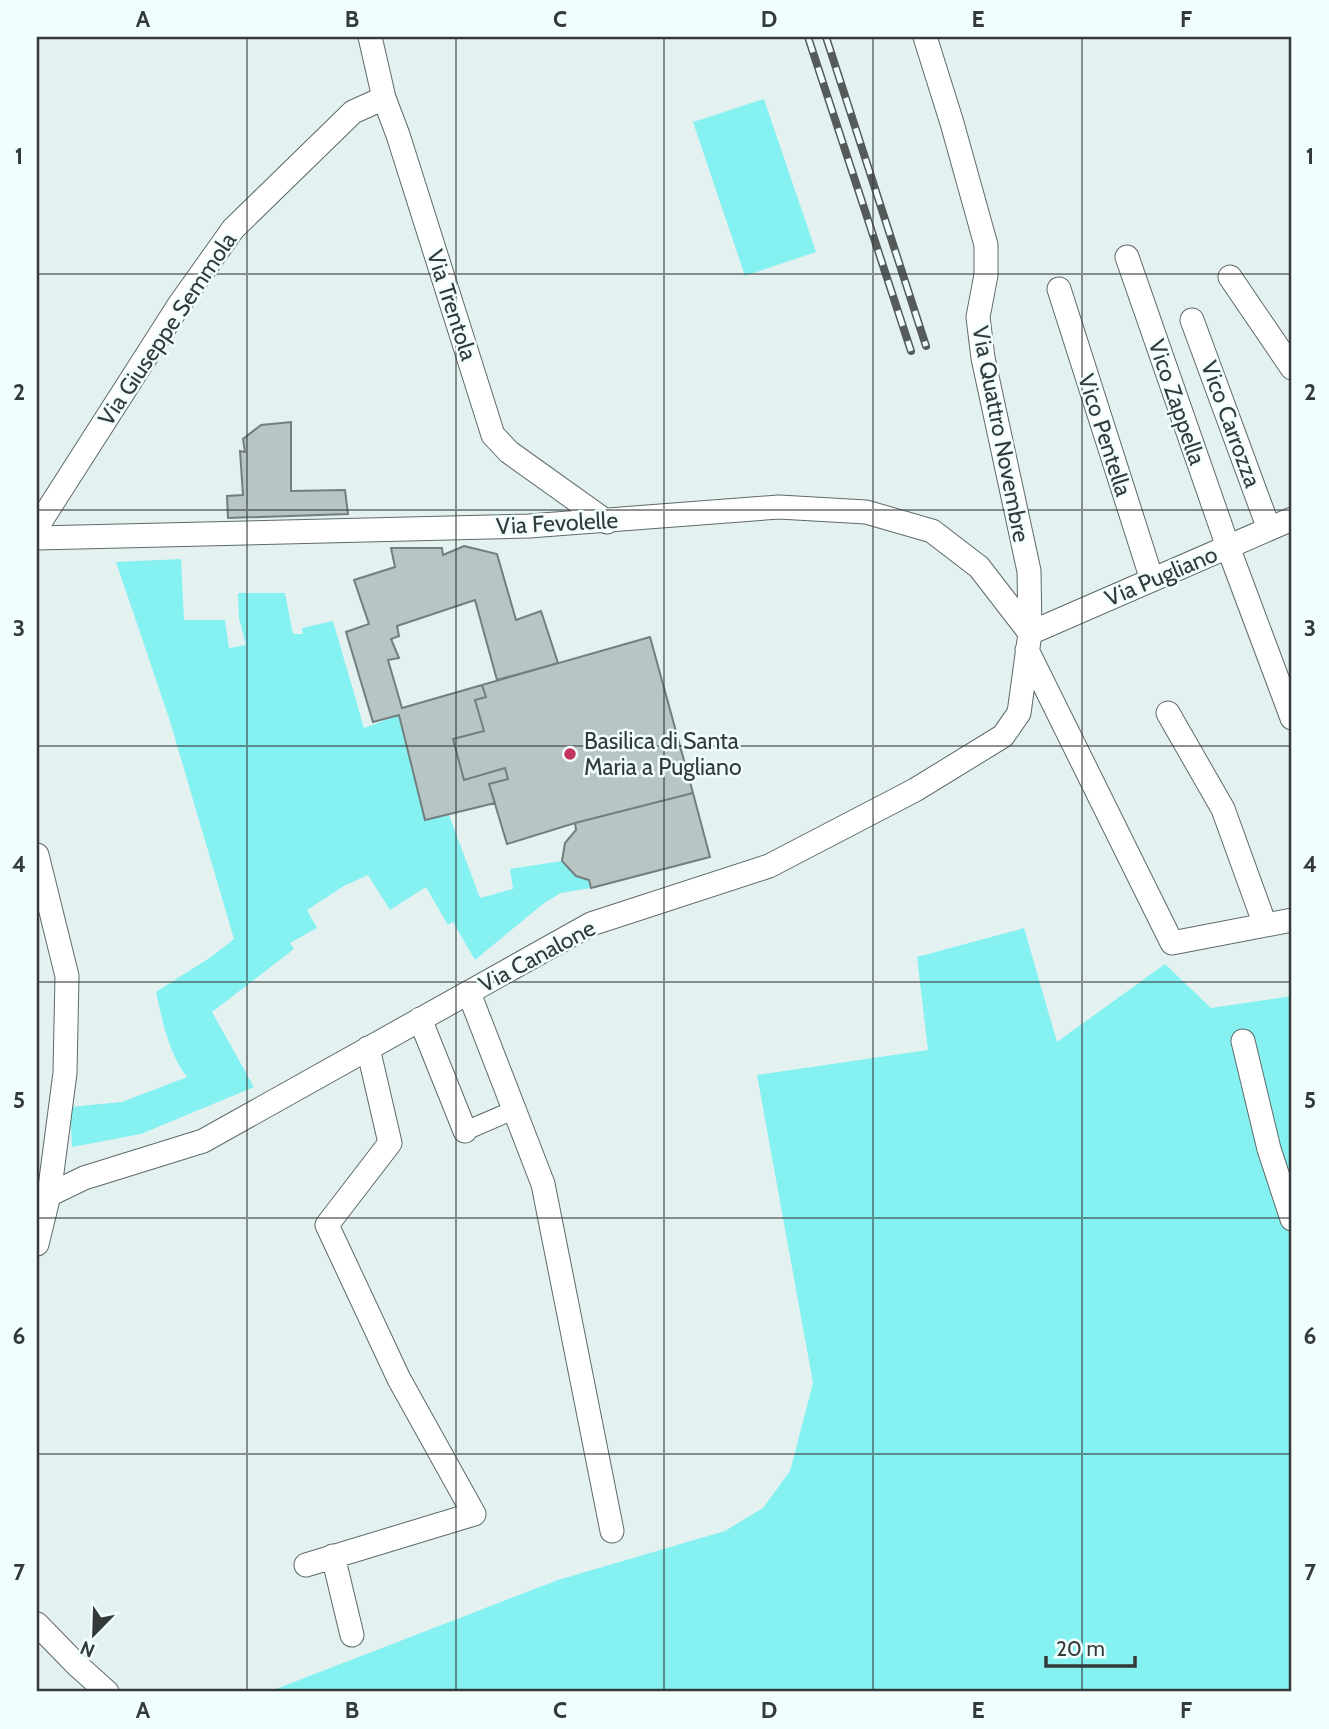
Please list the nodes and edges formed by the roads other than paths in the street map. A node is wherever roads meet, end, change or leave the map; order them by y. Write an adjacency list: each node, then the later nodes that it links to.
1 (370, 37): 3 (street, Via Trentola)
2 (925, 37): 16 (street, Via Quattro Novembre)
3 (384, 99): 10 (street, Via Trentola); 11 (street, Via Giuseppe Semmola)
4 (1127, 257): 14 (street, Vico Zappella)
5 (1230, 277): 8 (street)
6 (1059, 289): 15 (street, Vico Pentella)
7 (1192, 320): 12 (street, Vico Carrozza)
8 (1292, 368)
9 (1292, 519): 12 (street, Via Pugliano)
10 (607, 522): 13 (street, Via Fevolelle); 16 (street, Via Fevolelle)
11 (37, 527)
12 (1269, 529): 14 (street, Via Pugliano)
13 (37, 538)
14 (1228, 547): 15 (street, Via Pugliano); 19 (street, Vico Zappella)
15 (1152, 580): 16 (street, Via Pugliano)
16 (1029, 641): 17 (street, Via Quattro Novembre); 22 (street)
17 (1019, 713): 23 (street, Via Canalone)
18 (1168, 713): 22 (street)
19 (1292, 718)
20 (37, 855): 29 (street)
21 (1292, 920): 22 (street)
22 (1265, 925)
23 (469, 993): 24 (street, Via Canalone); 27 (street)
24 (420, 1019): 26 (street, Via Canalone); 28 (street)
25 (1243, 1041): 30 (street)
26 (368, 1048): 29 (street, Via Canalone); 33 (street)
27 (514, 1110): 28 (street); 32 (street)
28 (465, 1132)
29 (43, 1196): 31 (street)
30 (1292, 1219)
31 (37, 1244)
32 (612, 1531)
33 (332, 1556): 34 (street); 36 (street)
34 (306, 1564)
35 (37, 1624): 38 (street)
36 (352, 1635)
37 (37, 1649): 38 (street)
38 (77, 1665): 39 (street)
39 (107, 1692)

